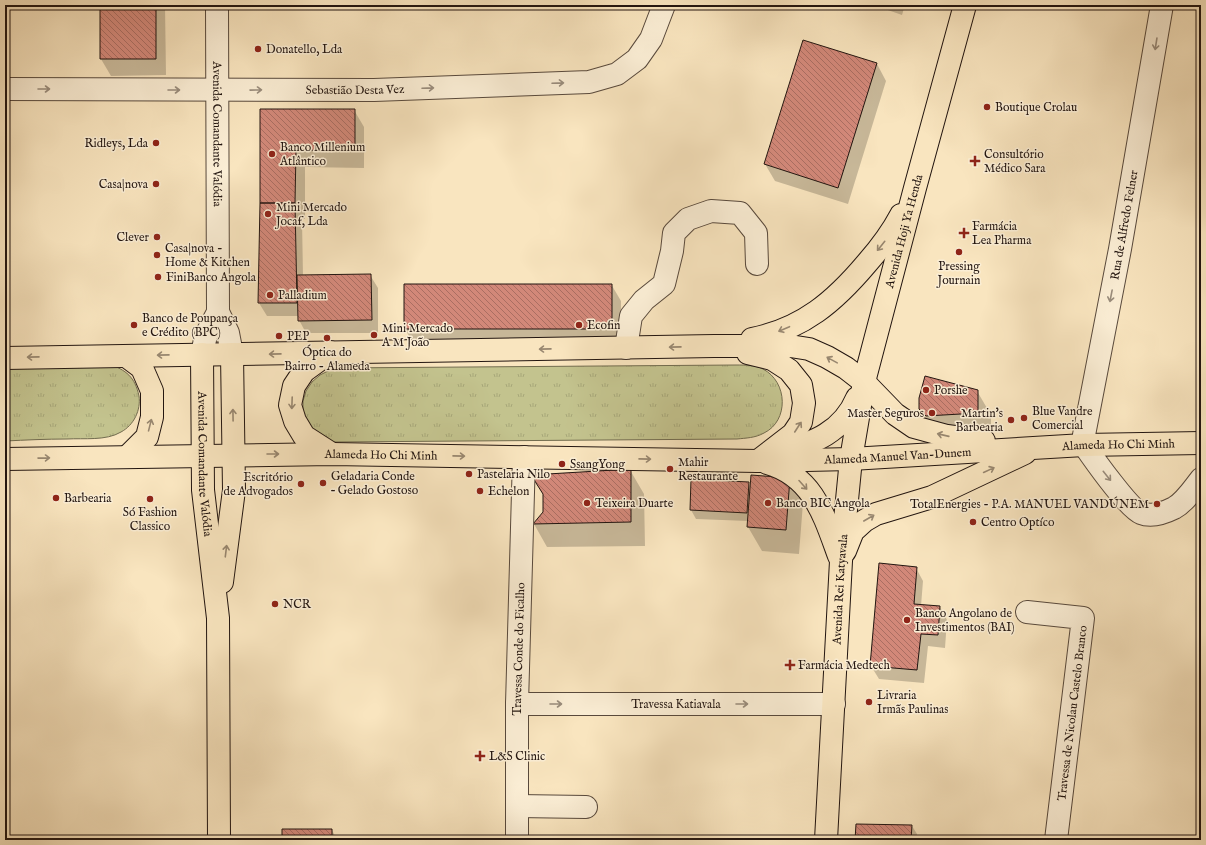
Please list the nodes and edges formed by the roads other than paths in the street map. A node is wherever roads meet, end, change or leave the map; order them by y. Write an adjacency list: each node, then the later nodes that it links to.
1 (217, 5): 6 (street, Avenida Comandante Valódia)
2 (664, 5): 6 (street, Sebastião Desta Vez, one-way to 2)
3 (965, 5): 7 (main road, Avenida Hoji Ya Henda)
4 (1162, 5): 19 (street, Rua de Alfredo Felner, one-way to 19)
5 (5, 89): 6 (street, Sebastião Desta Vez, one-way to 6)
6 (217, 90): 9 (street, Avenida Comandante Valódia)
7 (915, 188): 10 (main road, one-way to 10); 17 (main road, Avenida Hoji Ya Henda)
8 (757, 264): 11 (street)
9 (218, 312): 13 (street, Avenida Comandante Valódia); 14 (street, Avenida Comandante Valódia)
10 (714, 346): 11 (main road, one-way to 11); 17 (main road, one-way to 10); 28 (main road, one-way to 10)
11 (626, 348): 12 (main road, one-way to 12)
12 (330, 352): 14 (main road, one-way to 14); 22 (main road, one-way to 22)
13 (202, 354): 14 (main road); 15 (main road, one-way to 15); 23 (main road, Avenida Comandante Valódia)
14 (232, 354): 21 (main road, Avenida Comandante Valódia, one-way to 14)
15 (126, 356): 16 (main road, one-way to 16); 24 (main road, one-way to 15)
16 (5, 358)
17 (864, 382): 20 (main road, one-way to 17); 27 (main road, Avenida Hoji Ya Henda); 28 (main road)
18 (1201, 443): 19 (main road, Alameda Ho Chi Minh)
19 (1084, 445): 20 (main road, Alameda Ho Chi Minh); 29 (street, one-way to 29)
20 (1037, 448): 27 (main road, Alameda Manuel Van-Dunem); 30 (main road, one-way to 20)
21 (234, 454): 22 (main road, Alameda Ho Chi Minh, one-way to 22); 23 (main road, Alameda Ho Chi Minh); 32 (main road, Avenida Comandante Valódia, one-way to 21)
22 (332, 454): 25 (main road, Alameda Ho Chi Minh, one-way to 25)
23 (203, 455): 24 (main road, Alameda Ho Chi Minh); 32 (main road, Avenida Comandante Valódia)
24 (128, 456): 26 (main road, Alameda Ho Chi Minh, one-way to 24)
25 (524, 457): 28 (main road, Alameda Ho Chi Minh, one-way to 28); 33 (street, Travessa Conde do Ficalho)
26 (5, 458)
27 (851, 459): 28 (main road, Alameda Manuel Van-Dunem); 30 (main road, Avenida Rei Katyavala)
28 (758, 461): 30 (main road, one-way to 30)
29 (1201, 480)
30 (840, 561): 34 (main road, Avenida Rei Katyavala)
31 (1027, 612): 40 (street, Travessa de Nicolau Castelo Branco)
32 (218, 618): 37 (main road, Avenida Comandante Valódia)
33 (517, 704): 34 (street, Travessa Katiavala, one-way to 34); 35 (street, Travessa Conde do Ficalho)
34 (834, 704): 39 (main road, Avenida Rei Katyavala)
35 (517, 806): 36 (street); 38 (street, Travessa Conde do Ficalho)
36 (586, 807)
37 (219, 840)
38 (517, 840)
39 (826, 840)
40 (1056, 840)

